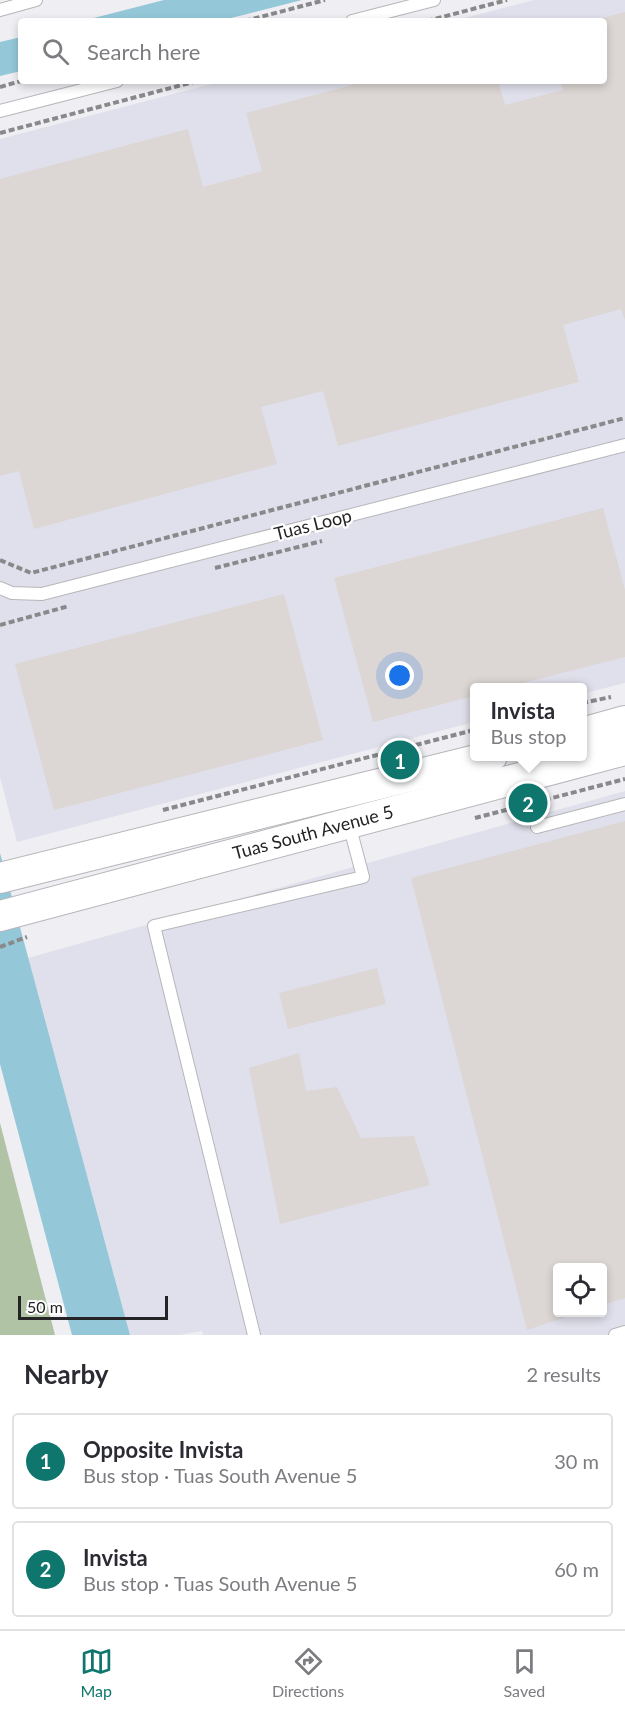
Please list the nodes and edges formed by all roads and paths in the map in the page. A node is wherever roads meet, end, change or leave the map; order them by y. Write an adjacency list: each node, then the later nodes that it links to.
1 (36, 0): 5 (lane)
2 (325, 0): 6 (path)
3 (434, 0): 7 (lane)
4 (507, 0): 8 (path)
5 (0, 10)
6 (256, 18)
7 (364, 18)
8 (438, 18)
9 (18, 82): 12 (path)
10 (105, 84): 13 (lane)
11 (185, 84): 14 (path)
12 (0, 87)
13 (0, 111)
14 (0, 133)
15 (625, 418): 17 (path)
16 (625, 445): 18 (lane, Tuas Loop)
17 (0, 560)
18 (0, 588)
19 (587, 704): 20 (path)
20 (620, 709): 21 (street)
21 (587, 729)
22 (470, 731): 28 (path)
23 (625, 750): 24 (street, Tuas South Avenue 5)
24 (587, 760)
25 (472, 761): 31 (street, Tuas South Avenue 5)
26 (584, 761): 29 (street, Tuas South Avenue 5)
27 (625, 804): 30 (lane)
28 (160, 811)
29 (348, 824): 32 (street, Tuas South Avenue 5); 34 (lane)
30 (537, 827)
31 (0, 878)
32 (0, 916)
33 (625, 1332): 35 (lane)
34 (254, 1335)
35 (615, 1335)

